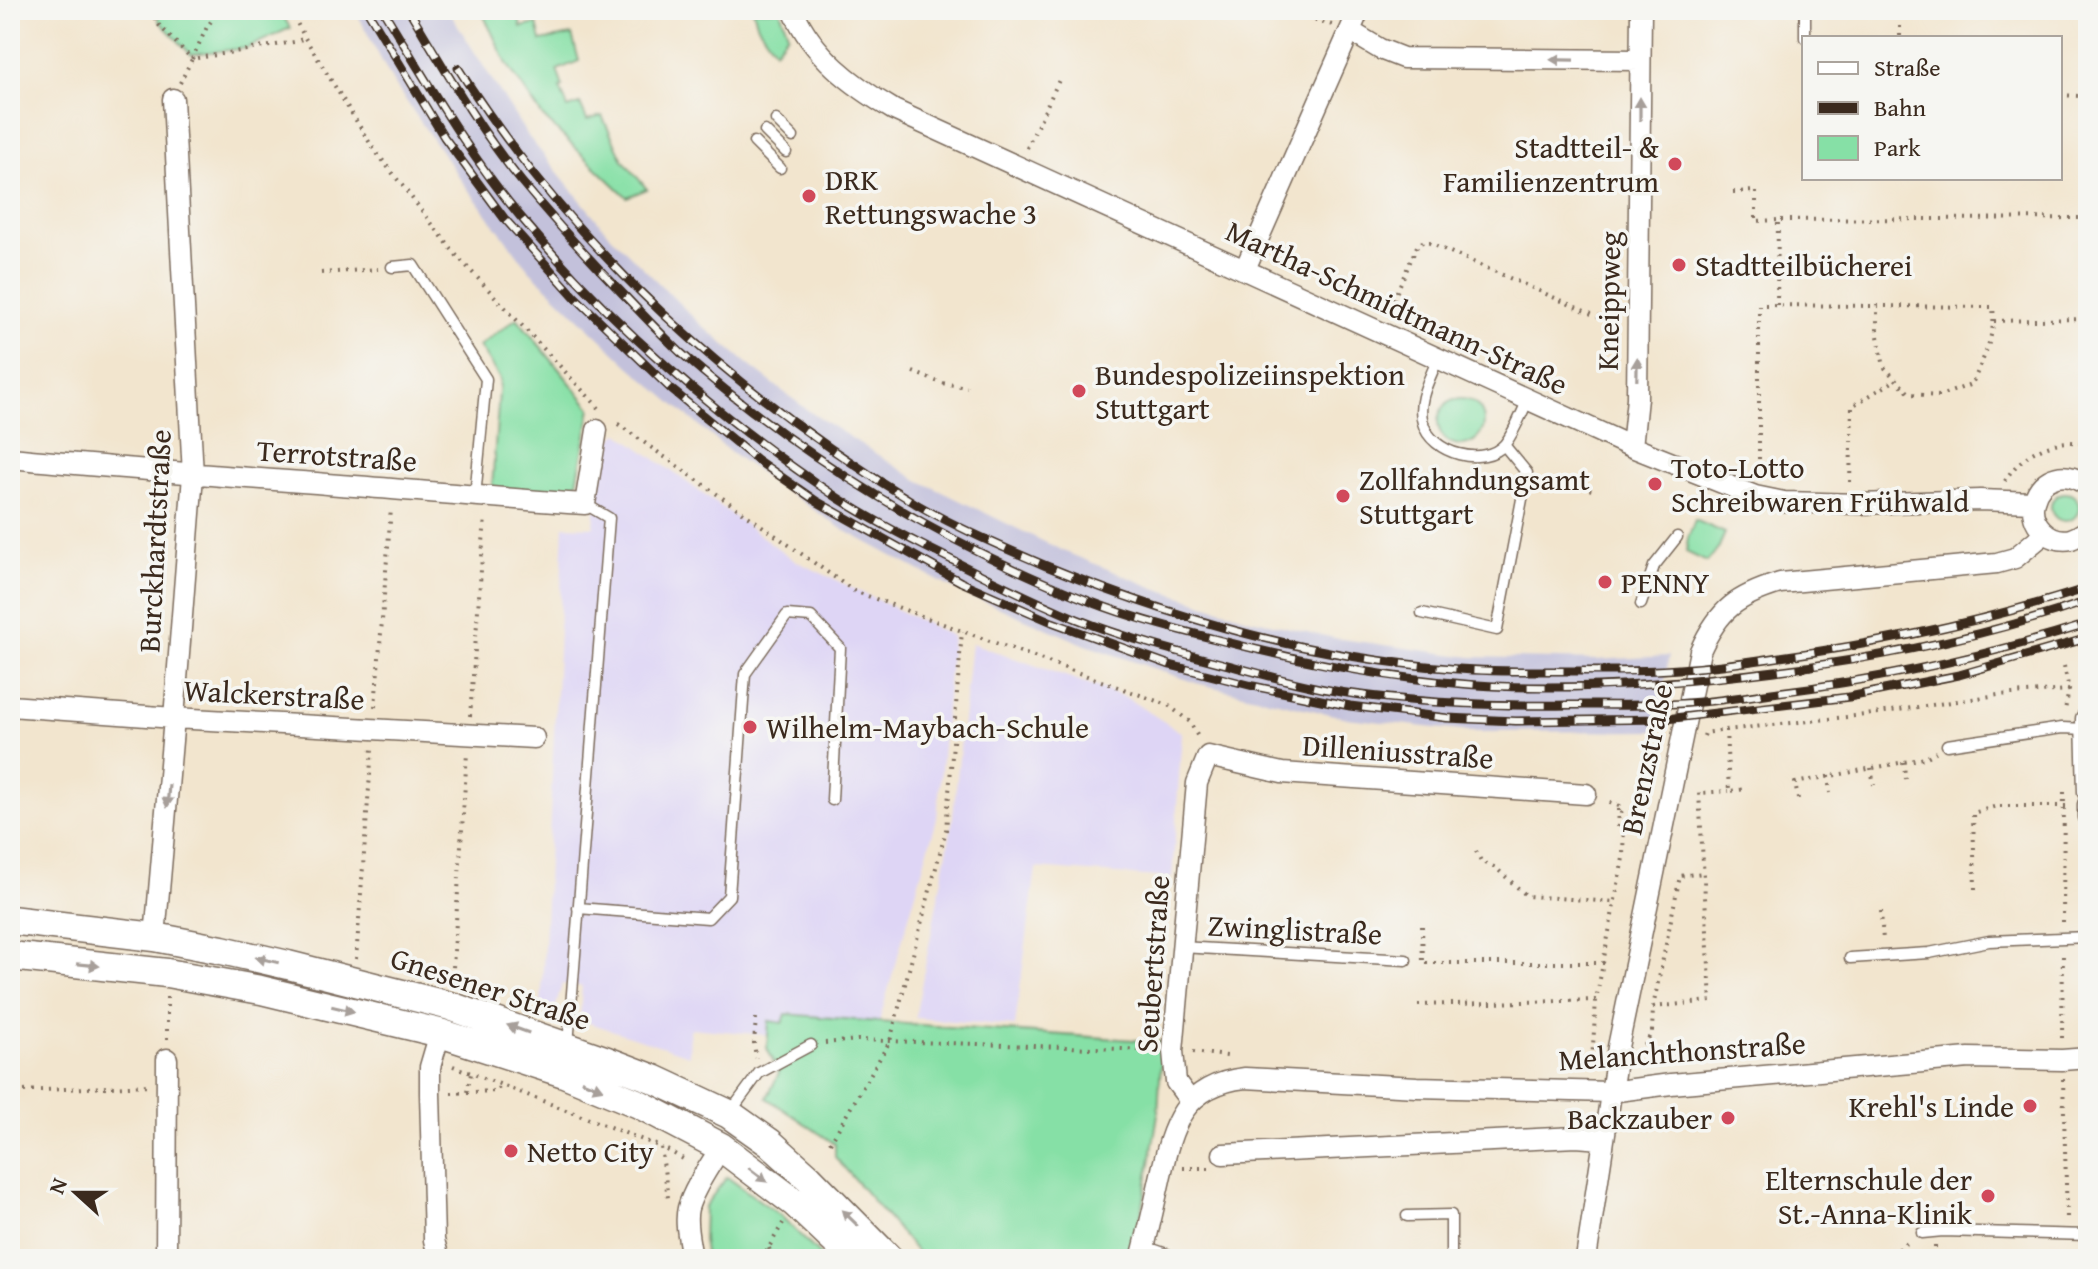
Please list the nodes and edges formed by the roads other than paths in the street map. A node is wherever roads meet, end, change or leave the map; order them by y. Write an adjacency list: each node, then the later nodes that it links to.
1 (793, 10): 16 (street, Martha-Schmidtmann-Straße)
2 (1359, 10): 5 (street)
3 (1641, 10): 7 (street, Kneippweg)
4 (1805, 10): 6 (lane)
5 (1350, 31): 7 (street, one-way to 5); 16 (street)
6 (1805, 36)
7 (1640, 60): 21 (street, Kneippweg, one-way to 7)
8 (173, 99): 23 (street, Burckhardtstraße)
9 (776, 120): 11 (lane)
10 (765, 131): 13 (lane)
11 (793, 137)
12 (754, 142): 14 (lane)
13 (786, 152)
14 (780, 168)
15 (392, 267): 25 (lane)
16 (1245, 269): 17 (street, Martha-Schmidtmann-Straße)
17 (1438, 358): 18 (street, Martha-Schmidtmann-Straße); 20 (lane)
18 (1528, 400): 20 (lane); 21 (street, Martha-Schmidtmann-Straße)
19 (601, 422): 27 (street)
20 (1504, 445): 32 (lane)
21 (1632, 447): 26 (street, Martha-Schmidtmann-Straße)
22 (10, 458): 23 (street, Terrotstraße)
23 (193, 475): 25 (street, Terrotstraße); 34 (street, Burckhardtstraße)
24 (2085, 477): 26 (street)
25 (481, 498): 27 (street, Terrotstraße)
26 (2033, 502): 29 (street)
27 (585, 504): 45 (lane)
28 (2088, 530): 29 (street)
29 (2045, 533): 58 (street, Brenzstraße)
30 (1677, 537): 31 (lane)
31 (1641, 604)
32 (1422, 613)
33 (10, 706): 34 (street, Walckerstraße)
34 (174, 718): 37 (street, Walckerstraße); 47 (street, Burckhardtstraße, one-way to 47)
35 (2088, 718): 36 (street)
36 (2087, 729): 38 (lane); 40 (street)
37 (534, 738)
38 (1947, 745)
39 (1208, 756): 41 (street, Dilleniusstraße); 49 (street, Seubertstraße)
40 (2088, 792)
41 (1586, 794)
42 (832, 800): 45 (lane)
43 (2088, 805): 44 (street)
44 (2088, 817)
45 (578, 908): 55 (lane)
46 (10, 920): 47 (main road, Gnesener Straße)
47 (155, 937): 55 (main road, Gnesener Straße, one-way to 47)
48 (2088, 937): 51 (lane)
49 (1181, 947): 52 (lane, Zwinglistraße); 59 (street, Seubertstraße)
50 (10, 956): 54 (main road, Gnesener Straße, one-way to 54)
51 (1850, 958)
52 (1406, 960)
53 (811, 1045): 60 (lane)
54 (436, 1046): 62 (main road, Gnesener Straße, one-way to 62); 69 (street)
55 (568, 1047): 60 (main road, Gnesener Straße)
56 (2088, 1058): 58 (street, Melanchthonstraße)
57 (167, 1059): 68 (street)
58 (1610, 1092): 59 (street, Melanchthonstraße); 61 (street, Brenzstraße)
59 (1191, 1102): 67 (street)
60 (729, 1114): 72 (main road, Gnesener Straße, one-way to 60)
61 (1602, 1139): 63 (street); 75 (street, Brenzstraße)
62 (721, 1147): 70 (street); 71 (main road, Gnesener Straße, one-way to 71)
63 (1223, 1154)
64 (1407, 1216): 74 (lane)
65 (1922, 1233): 66 (lane)
66 (2088, 1235)
67 (1142, 1255): 73 (street)
68 (166, 1259)
69 (439, 1259)
70 (692, 1259)
71 (854, 1259)
72 (889, 1259)
73 (1166, 1259)
74 (1451, 1259)
75 (1586, 1259)

